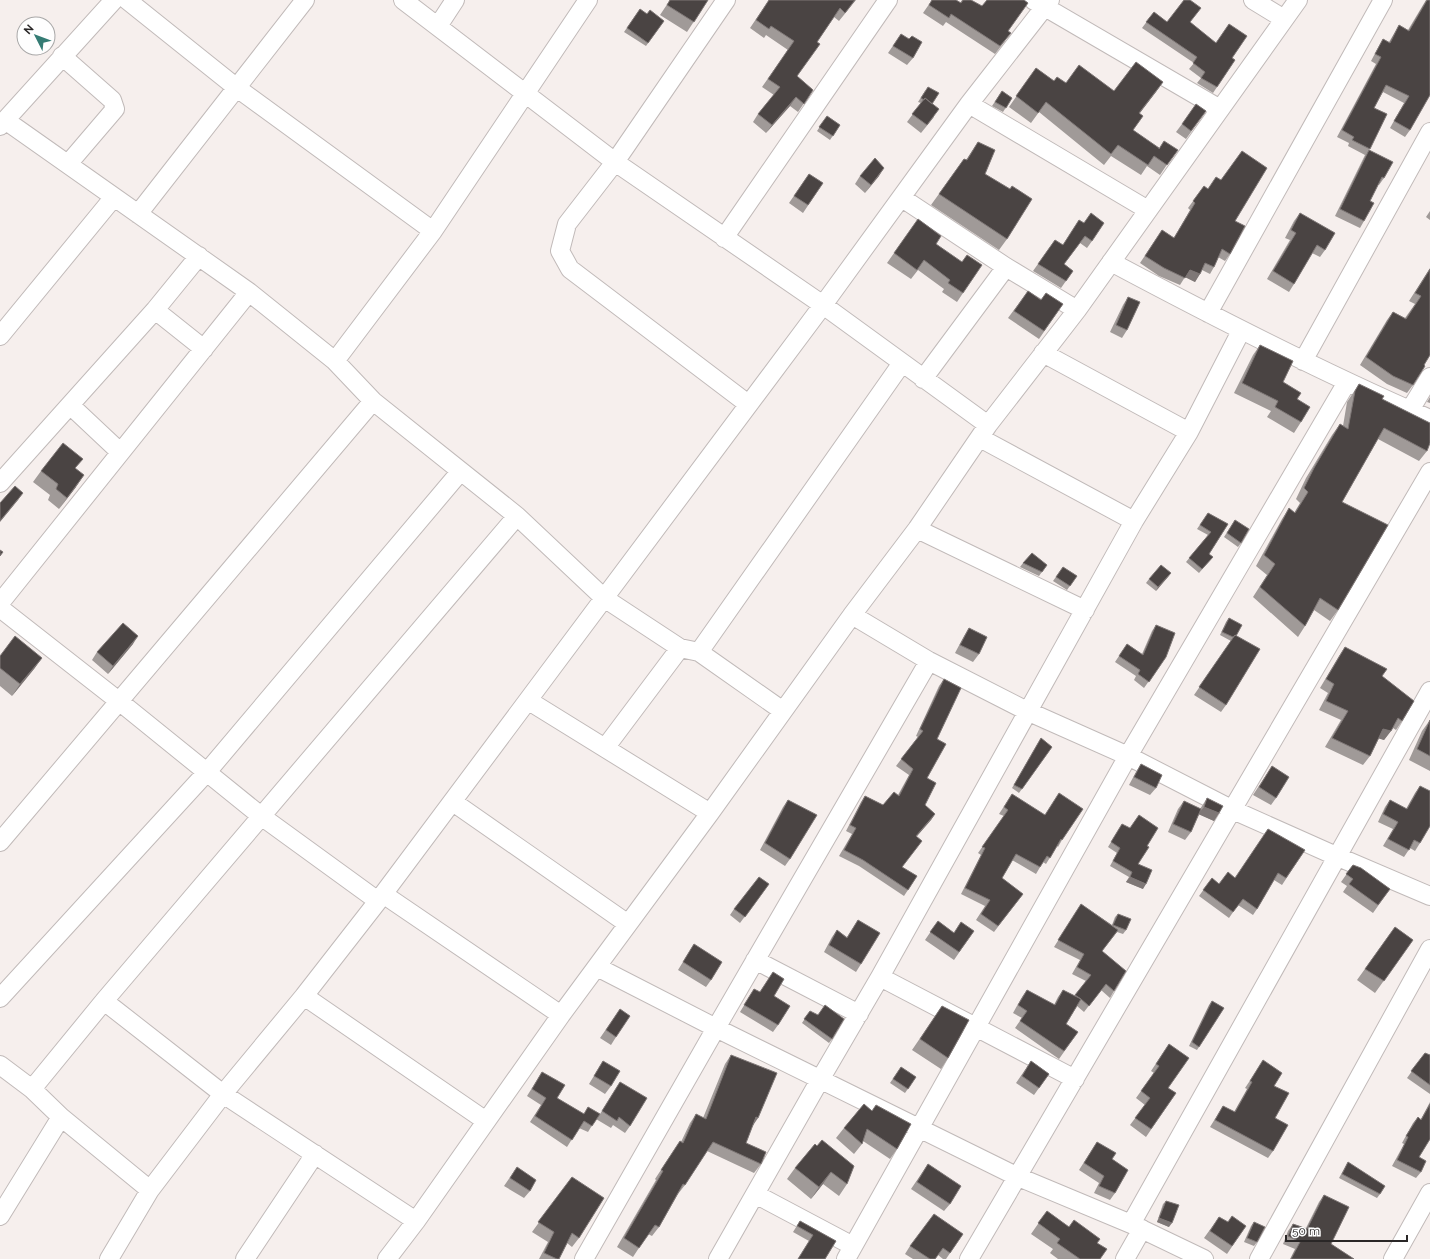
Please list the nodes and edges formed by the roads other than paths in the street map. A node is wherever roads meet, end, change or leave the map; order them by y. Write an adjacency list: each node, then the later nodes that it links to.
1 (114, 0): 15 (street)
2 (127, 0): 16 (street)
3 (305, 0): 16 (street)
4 (403, 0): 14 (street)
5 (455, 0): 14 (street)
6 (588, 0): 17 (street)
7 (726, 0): 22 (street)
8 (888, 0): 29 (street)
9 (1253, 0): 13 (street)
10 (1298, 0): 13 (street)
11 (1383, 0): 37 (street)
12 (1043, 2): 18 (street); 19 (street)
13 (1284, 20): 19 (street)
14 (438, 26): 17 (street)
15 (62, 56): 20 (street); 23 (street)
16 (237, 88): 27 (street); 28 (street)
17 (526, 94): 22 (street); 28 (street)
18 (969, 104): 25 (street); 26 (street)
19 (1220, 109): 26 (street)
20 (3, 123): 23 (street)
21 (1430, 132): 43 (street)
22 (615, 162): 29 (street); 49 (street)
23 (68, 164): 24 (street)
24 (114, 197): 27 (street); 39 (street)
25 (902, 198): 32 (street); 34 (street)
26 (1148, 210): 31 (street)
27 (138, 214): 30 (street)
28 (433, 230): 42 (street)
29 (724, 238): 34 (street)
30 (199, 256): 33 (street); 35 (street)
31 (1111, 262): 36 (street); 37 (street)
32 (1006, 267): 36 (street); 46 (street)
33 (249, 292): 40 (street); 42 (street)
34 (823, 305): 44 (street); 49 (street)
35 (155, 310): 40 (street); 50 (street)
36 (1077, 310): 41 (street)
37 (1208, 313): 38 (street)
38 (1242, 331): 43 (street); 54 (street)
39 (0, 336)
40 (204, 348): 55 (street)
41 (1043, 353): 53 (street); 54 (street)
42 (335, 361): 48 (street)
43 (1303, 361): 47 (street)
44 (902, 363): 46 (street); 68 (street)
45 (1430, 377): 51 (street)
46 (923, 379): 53 (street)
47 (1346, 382): 51 (street); 76 (street)
48 (373, 402): 56 (street); 72 (street)
49 (748, 404): 62 (street)
50 (70, 405): 55 (street); 58 (street)
51 (1410, 410): 52 (street)
52 (1430, 419)
53 (984, 432): 60 (street); 61 (street)
54 (1189, 432): 60 (street)
55 (120, 452): 63 (street)
56 (460, 472): 59 (street); 77 (street)
57 (1430, 472): 79 (street)
58 (0, 483)
59 (517, 516): 62 (street); 81 (street)
60 (1134, 521): 65 (street)
61 (917, 529): 65 (street); 66 (street)
62 (604, 598): 67 (street); 71 (street)
63 (0, 603)
64 (0, 608): 72 (street)
65 (1085, 610): 74 (street)
66 (852, 615): 69 (street); 73 (street)
67 (680, 648): 68 (street); 75 (street)
68 (699, 652): 73 (street)
69 (929, 661): 74 (street); 88 (street)
70 (1430, 691): 83 (street)
71 (529, 701): 75 (street); 78 (street)
72 (120, 702): 77 (street); 82 (street)
73 (783, 711): 80 (street)
74 (1027, 711): 76 (street); 90 (street)
75 (605, 748): 80 (street)
76 (1128, 756): 79 (street); 96 (street)
77 (207, 772): 81 (street); 92 (street)
78 (453, 802): 85 (street); 86 (street)
79 (1233, 810): 83 (street); 100 (street)
80 (710, 813): 86 (street)
81 (262, 816): 85 (street); 93 (street)
82 (1, 839)
83 (1336, 856): 84 (street); 113 (street)
84 (1430, 896)
85 (381, 898): 91 (street); 95 (street)
86 (628, 924): 89 (street)
87 (1430, 949): 123 (street)
88 (755, 960): 94 (street); 97 (street)
89 (597, 967): 95 (street); 97 (street)
90 (880, 977): 94 (street); 96 (street)
91 (304, 996): 102 (street); 104 (street)
92 (0, 998)
93 (104, 1001): 101 (street); 102 (street)
94 (859, 1014): 99 (street)
95 (561, 1015): 104 (street)
96 (975, 1027): 100 (street); 105 (street)
97 (716, 1028): 99 (street); 118 (street)
98 (0, 1065): 101 (street)
99 (821, 1078): 105 (street); 110 (street)
100 (1075, 1079): 107 (street)
101 (32, 1089): 103 (street)
102 (223, 1094): 106 (street); 108 (street)
103 (60, 1117): 108 (street); 111 (street)
104 (486, 1121): 112 (street)
105 (918, 1128): 107 (street); 114 (street)
106 (315, 1154): 112 (street); 116 (street)
107 (1016, 1176): 113 (street); 120 (street)
108 (150, 1190): 115 (street)
109 (1430, 1193): 124 (street)
110 (755, 1194): 114 (street); 119 (street)
111 (0, 1216)
112 (416, 1221): 117 (street)
113 (1136, 1227): 121 (street); 122 (street)
114 (849, 1252)
115 (109, 1259)
116 (244, 1259)
117 (387, 1259)
118 (584, 1259)
119 (718, 1259)
120 (969, 1259)
121 (1125, 1259)
122 (1204, 1259)
123 (1259, 1259)
124 (1393, 1259)

